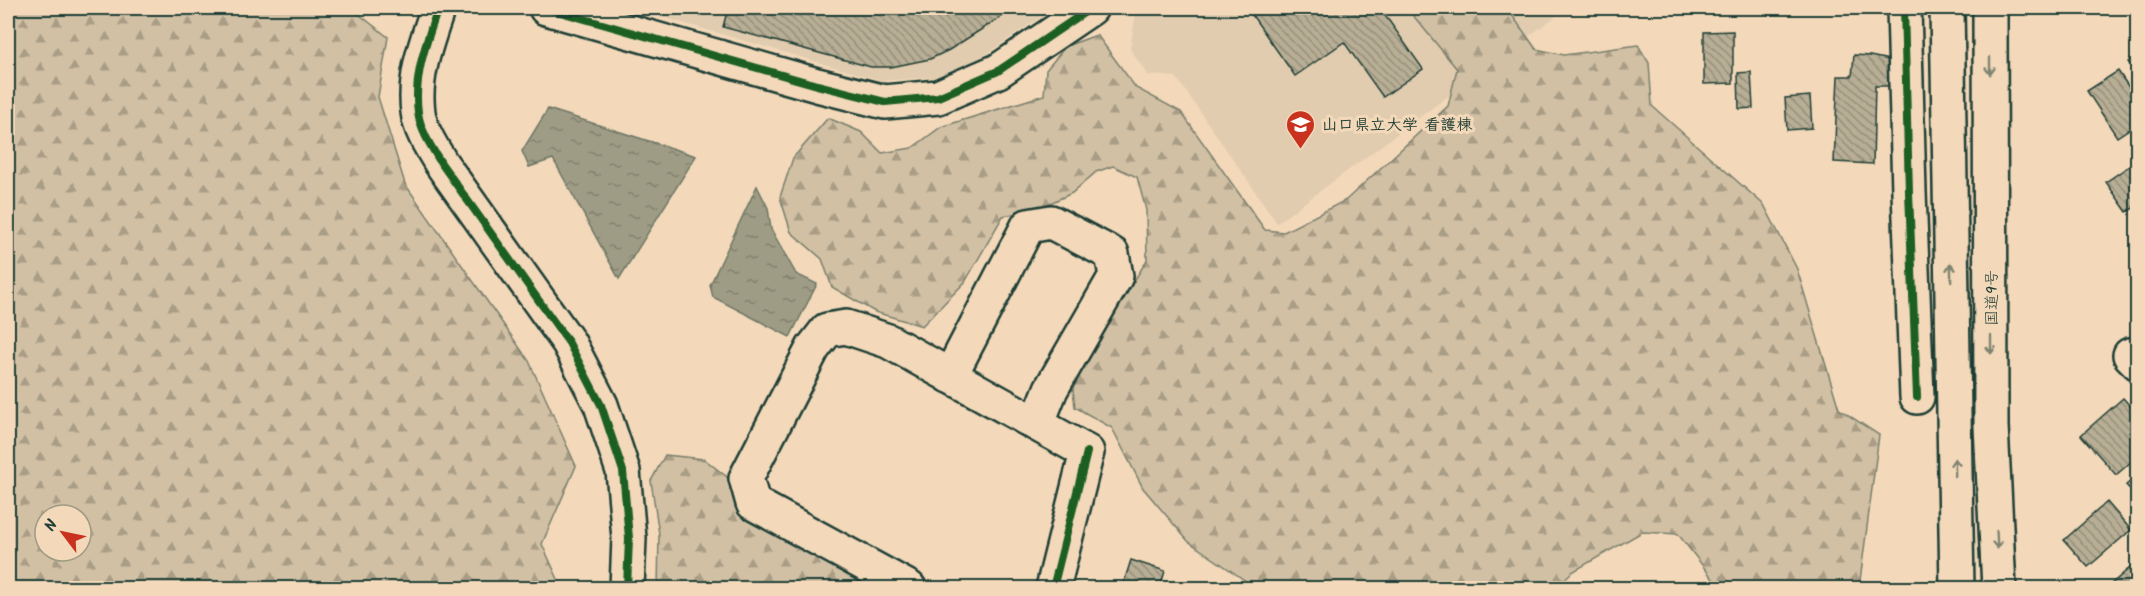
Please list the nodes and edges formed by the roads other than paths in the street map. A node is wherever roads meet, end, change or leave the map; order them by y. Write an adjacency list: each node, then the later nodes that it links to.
1 (438, 8): 10 (main road)
2 (546, 8): 3 (main road)
3 (1091, 8)
4 (1904, 8): 8 (main road)
5 (1947, 8): 13 (main road, one-way to 5)
6 (1990, 8): 14 (main road, 国道9号, one-way to 14)
7 (950, 376): 9 (main road); 9 (main road); 11 (main road)
8 (1917, 398)
9 (1037, 424): 12 (main road)
10 (627, 588)
11 (909, 588)
12 (1053, 588)
13 (1957, 588)
14 (2000, 588)

